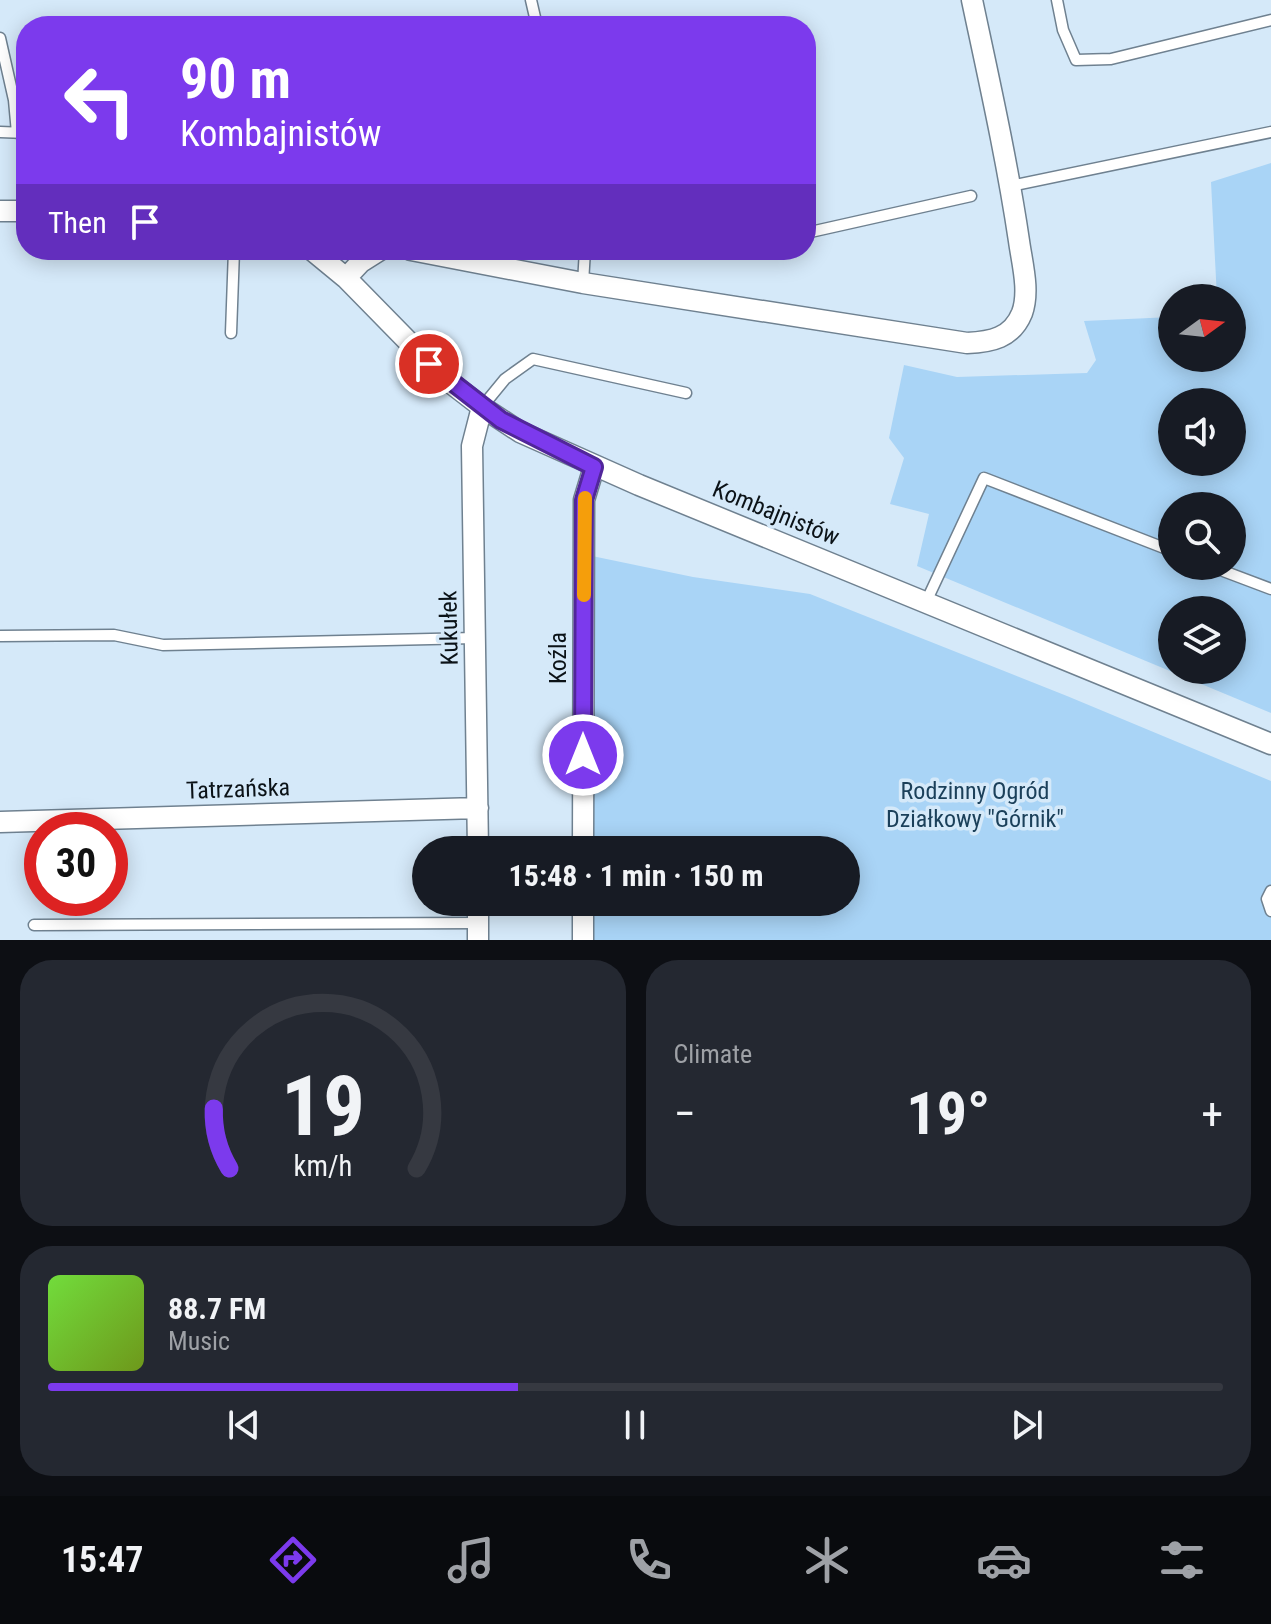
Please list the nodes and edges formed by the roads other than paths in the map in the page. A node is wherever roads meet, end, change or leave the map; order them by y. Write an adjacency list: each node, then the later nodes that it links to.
1 (972, 0): 7 (street)
2 (1057, 0): 3 (lane)
3 (1271, 20)
4 (0, 38): 5 (lane)
5 (16, 108)
6 (1271, 132): 7 (lane)
7 (1011, 186): 16 (street)
8 (971, 196): 9 (lane)
9 (816, 231)
10 (234, 260): 17 (lane)
11 (324, 260): 15 (street, Kombajnistów)
12 (364, 260): 15 (street)
13 (463, 260): 16 (street)
14 (584, 260): 16 (lane)
15 (346, 278): 19 (street, Kombajnistów)
16 (583, 283)
17 (231, 333)
18 (686, 393): 19 (lane)
19 (482, 407): 20 (street, Kombajnistów); 26 (street, Kukułek)
20 (594, 467): 24 (street, Kombajnistów); 31 (street, Koźla)
21 (1158, 546): 24 (lane)
22 (1246, 580): 23 (lane)
23 (1271, 589)
24 (926, 602): 27 (street, Kombajnistów)
25 (0, 636): 26 (lane)
26 (475, 638): 28 (street, Kukułek)
27 (1271, 744)
28 (478, 808): 29 (street, Tatrzańska); 30 (street, Kukułek)
29 (0, 822)
30 (478, 836)
31 (583, 836)
32 (1271, 891): 33 (lane)
33 (1271, 911)
34 (583, 916): 37 (street)
35 (34, 925): 36 (lane)
36 (478, 932)
37 (583, 940)

